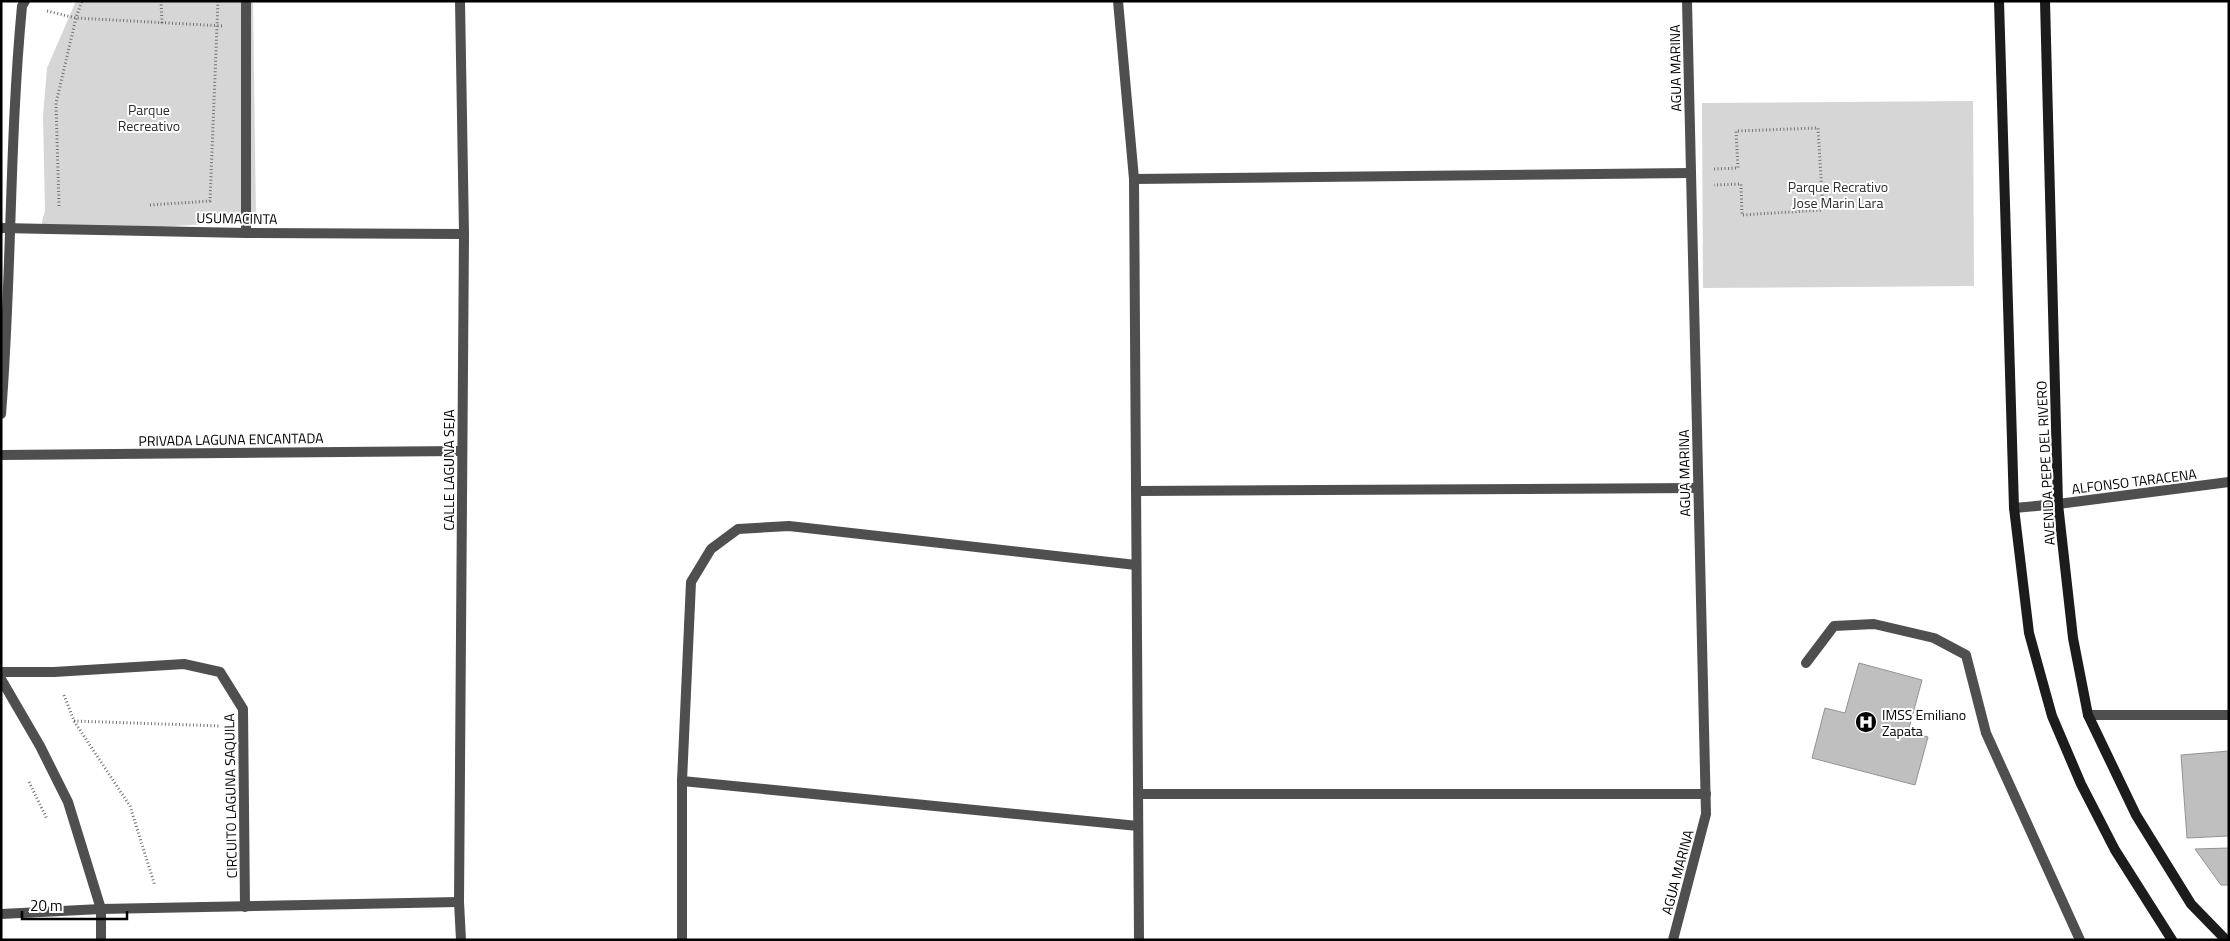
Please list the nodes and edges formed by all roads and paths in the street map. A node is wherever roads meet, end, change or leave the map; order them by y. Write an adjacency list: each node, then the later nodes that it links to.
1 (82, 1): 11 (path)
2 (161, 1): 12 (path)
3 (218, 1): 13 (path)
4 (246, 1): 14 (street)
5 (460, 1): 22 (street, CALLE LAGUNA SEJA)
6 (1118, 1): 16 (street)
7 (1688, 1): 15 (street, AGUA MARINA)
8 (1999, 1): 30 (main road)
9 (2045, 1): 29 (main road, AVENIDA PEPE DEL RIVERO)
10 (23, 4): 11 (path); 20 (street)
11 (76, 18): 12 (path); 19 (path)
12 (162, 24): 13 (path)
13 (218, 24): 14 (path); 18 (path)
14 (246, 32): 21 (street)
15 (1691, 171): 16 (street); 17 (street, AGUA MARINA); 17 (path)
16 (1134, 179): 28 (street)
17 (1691, 187): 27 (street, AGUA MARINA)
18 (141, 206)
19 (67, 207)
20 (6, 227): 21 (street, USUMACINTA); 23 (street)
21 (246, 233): 22 (street, USUMACINTA)
22 (464, 234): 24 (street, CALLE LAGUNA SEJA)
23 (1, 414)
24 (461, 450): 25 (street, PRIVADA LAGUNA ENCANTADA); 45 (street, CALLE LAGUNA SEJA)
25 (1, 455)
26 (2229, 482): 29 (street, ALFONSO TARACENA)
27 (1698, 488): 28 (street); 41 (street, AGUA MARINA)
28 (1136, 491): 31 (street)
29 (2058, 504): 30 (street, ALFONSO TARACENA); 36 (main road, AVENIDA PEPE DEL RIVERO)
30 (2014, 508): 56 (main road)
31 (1136, 565): 39 (street); 40 (street)
32 (1806, 663): 55 (street)
33 (1, 672): 46 (street, CIRCUITO LAGUNA SAQUILA)
34 (1, 679): 47 (street)
35 (2229, 715): 36 (street)
36 (2088, 716): 49 (main road, AVENIDA PEPE DEL RIVERO)
37 (222, 735): 44 (path)
38 (25, 774): 43 (path)
39 (682, 781): 42 (street); 52 (street)
40 (1138, 794): 41 (street); 42 (street)
41 (1706, 794): 54 (street, AGUA MARINA)
42 (1138, 826): 53 (street)
43 (51, 828)
44 (156, 894)
45 (459, 902): 46 (street); 51 (street, CALLE LAGUNA SEJA)
46 (245, 907): 47 (street)
47 (101, 909): 48 (street); 50 (street)
48 (1, 914)
49 (2226, 937)
50 (101, 940)
51 (461, 940)
52 (682, 940)
53 (1139, 940)
54 (1673, 940)
55 (2080, 940)
56 (2172, 940)

